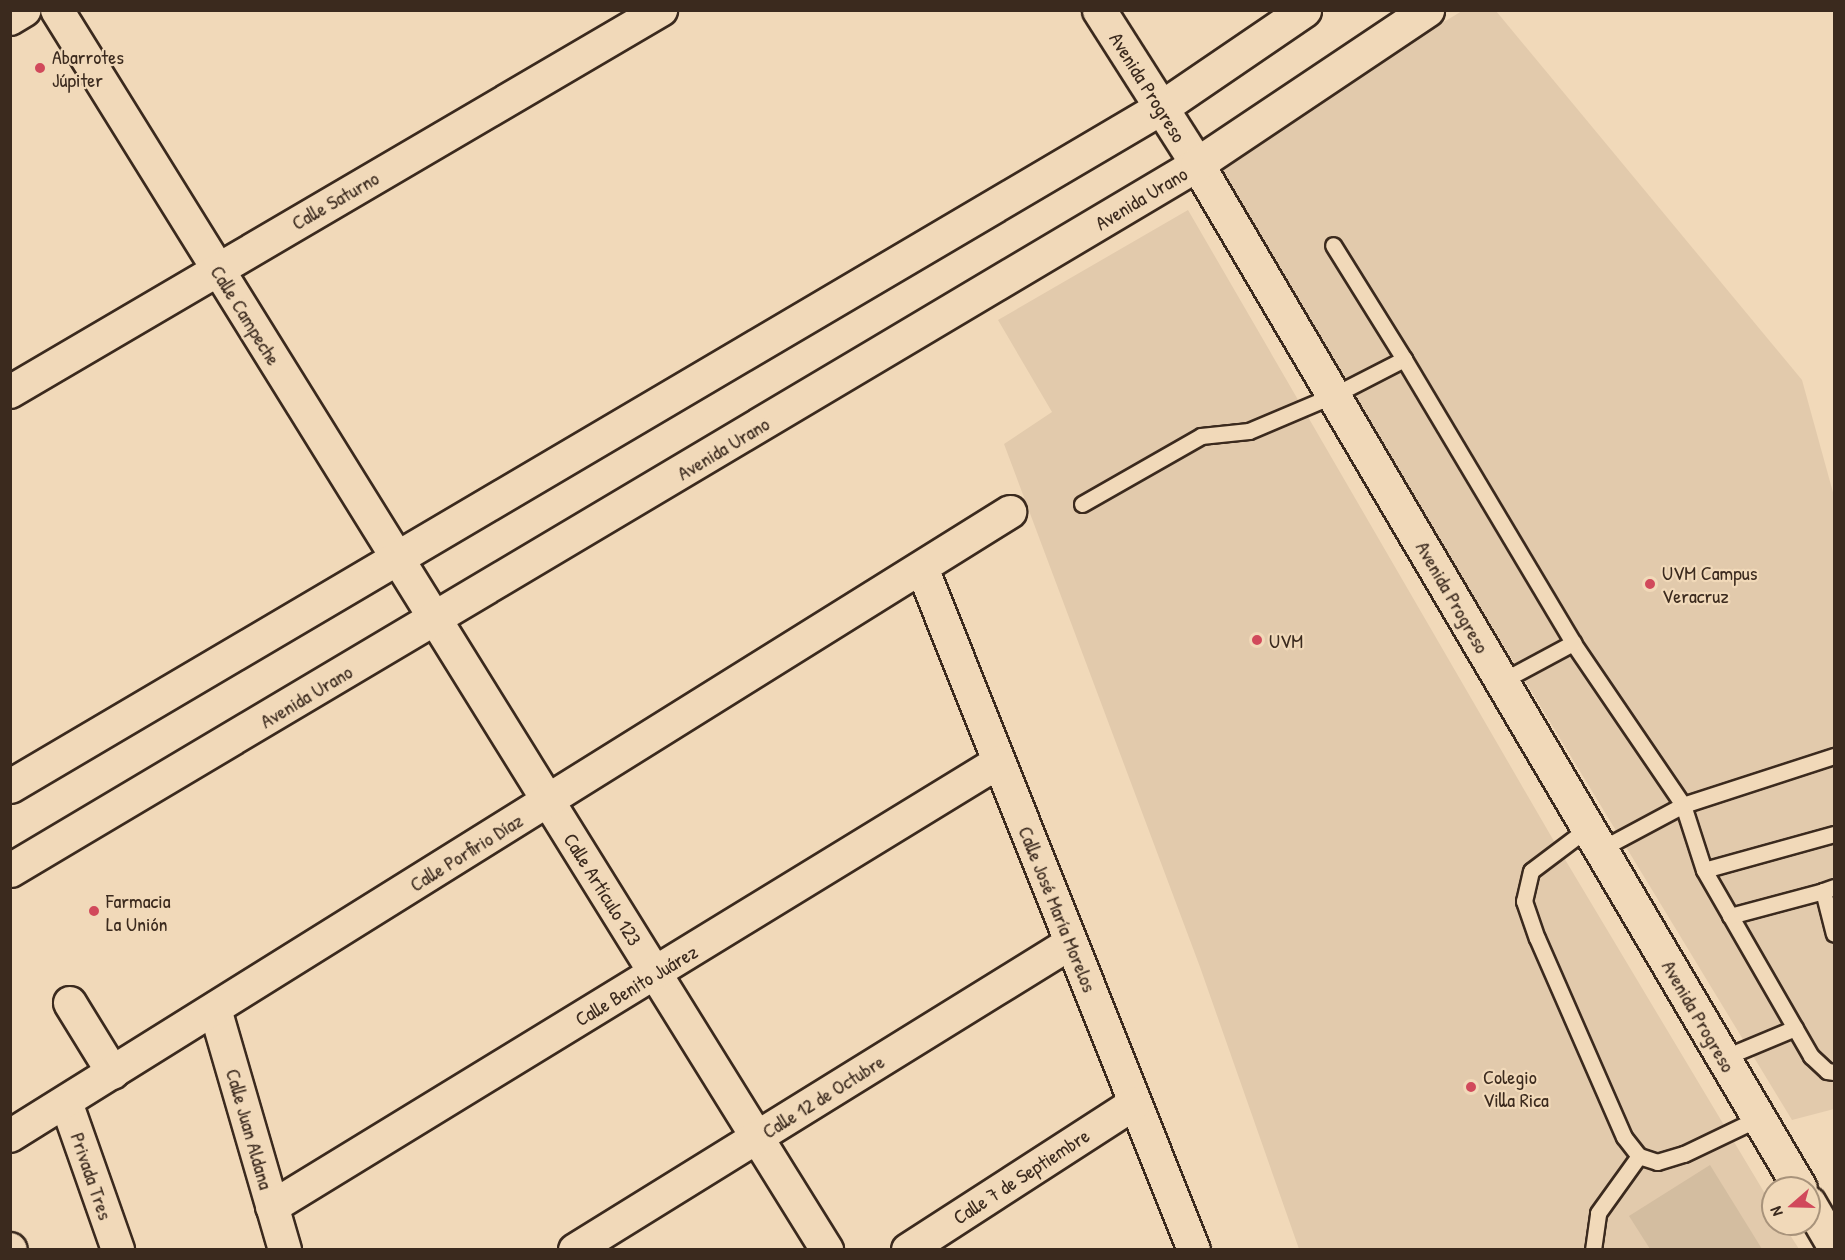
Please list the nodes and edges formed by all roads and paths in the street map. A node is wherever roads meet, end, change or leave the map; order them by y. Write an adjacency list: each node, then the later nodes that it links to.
1 (25, 10): 7 (street)
2 (57, 10): 11 (street, Calle Campeche)
3 (661, 10): 11 (street, Calle Saturno)
4 (1099, 10): 8 (main road, Avenida Progreso)
5 (1304, 10): 8 (main road)
6 (1427, 10): 9 (main road, Avenida Urano)
7 (10, 19)
8 (1162, 107): 9 (main road, Avenida Progreso); 17 (main road)
9 (1197, 164): 14 (main road, Avenida Progreso); 19 (main road, Avenida Urano)
10 (1333, 245): 12 (lane)
11 (217, 268): 13 (street, Calle Saturno); 17 (street, Calle Campeche)
12 (1404, 359): 14 (lane); 20 (lane)
13 (10, 392)
14 (1334, 395): 15 (lane); 21 (main road, Avenida Progreso)
15 (1082, 504)
16 (1010, 512): 18 (street, Calle Porfirio Díaz)
17 (396, 557): 19 (street, Calle Campeche); 24 (main road)
18 (922, 568): 23 (street, Calle José María Morelos); 25 (street, Calle Porfirio Díaz)
19 (435, 620): 25 (street, Calle Artículo 123); 29 (main road, Avenida Urano)
20 (1573, 643): 21 (lane); 26 (lane)
21 (1502, 681): 28 (main road, Avenida Progreso)
22 (1834, 756): 26 (lane)
23 (999, 762): 34 (street, Calle José María Morelos); 35 (street, Calle Benito Juárez)
24 (10, 786)
25 (548, 801): 35 (street, Calle Artículo 123); 37 (street, Calle Porfirio Díaz)
26 (1683, 805): 28 (lane); 30 (lane)
27 (1834, 834): 30 (lane)
28 (1595, 839): 39 (main road, Avenida Progreso); 47 (lane)
29 (10, 870)
30 (1704, 870): 32 (lane)
31 (1829, 889): 32 (lane); 33 (lane)
32 (1730, 916): 38 (lane)
33 (1834, 934)
34 (1071, 943): 43 (street, Calle José María Morelos); 46 (street, Calle 12 de Octubre)
35 (655, 973): 46 (street, Calle Artículo 123); 49 (street, Calle Benito Juárez)
36 (70, 1003): 40 (street)
37 (215, 1009): 40 (street, Calle Porfirio Díaz); 49 (street, Calle Juan Aldana)
38 (1795, 1028): 39 (lane); 41 (lane)
39 (1723, 1058): 44 (main road, Avenida Progreso)
40 (113, 1072): 42 (street, Calle Porfirio Díaz)
41 (1834, 1072)
42 (66, 1102): 45 (street, Calle Porfirio Díaz); 52 (street, Privada Tres)
43 (1135, 1103): 56 (street, Calle 7 de Septiembre); 57 (street, Calle José María Morelos)
44 (1759, 1118): 47 (lane); 48 (main road, Avenida Progreso)
45 (10, 1136)
46 (757, 1137): 54 (street, Calle 12 de Octubre); 55 (street, Calle Artículo 123)
47 (1639, 1156): 58 (lane)
48 (1793, 1176)
49 (272, 1207): 53 (street, Calle Juan Aldana)
50 (1821, 1220): 51 (main road)
51 (1832, 1236)
52 (118, 1250)
53 (285, 1250)
54 (575, 1250)
55 (827, 1250)
56 (908, 1250)
57 (1194, 1250)
58 (1593, 1250)

